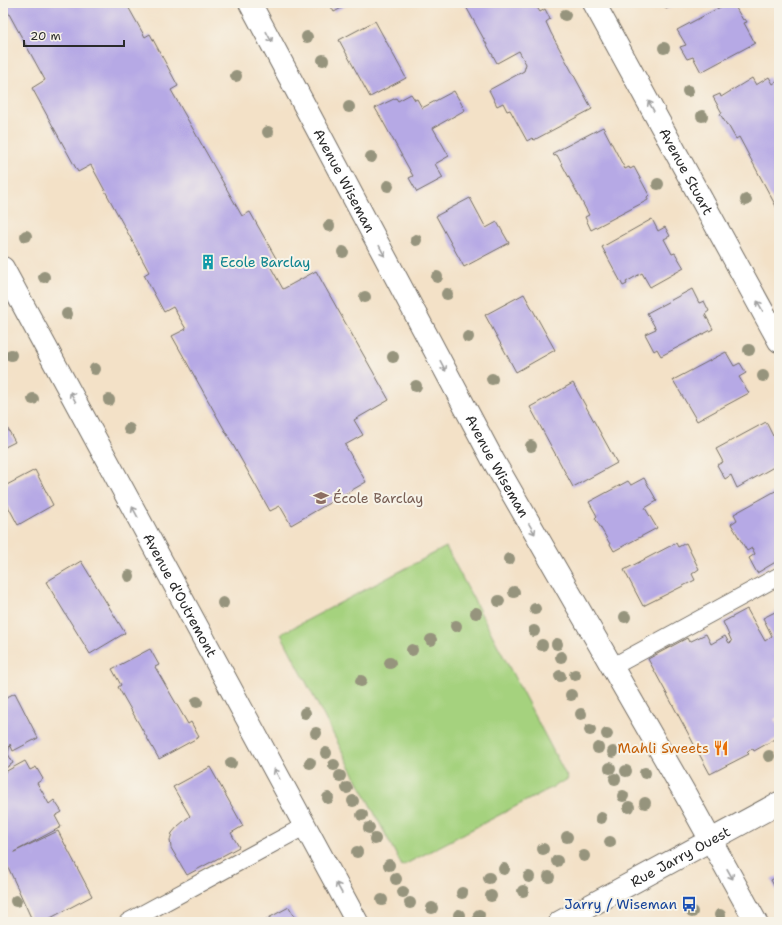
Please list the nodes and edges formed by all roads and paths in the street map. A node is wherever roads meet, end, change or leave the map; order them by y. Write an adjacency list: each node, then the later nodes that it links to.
1 (250, 3): 6 (street, Avenue Wiseman, one-way to 6)
2 (594, 3): 4 (street, Avenue Stuart, one-way to 2)
3 (3, 268): 8 (street, Avenue d'Outremont, one-way to 3)
4 (779, 340)
5 (779, 576): 6 (lane)
6 (612, 667): 9 (street, Avenue Wiseman)
7 (779, 803): 9 (street, Rue Jarry Ouest)
8 (305, 826): 10 (lane); 11 (street, Avenue d'Outremont, one-way to 8)
9 (711, 840): 12 (street, Rue Jarry Ouest); 13 (street, Avenue Wiseman, one-way to 13)
10 (128, 922)
11 (357, 922)
12 (560, 922)
13 (756, 922)

